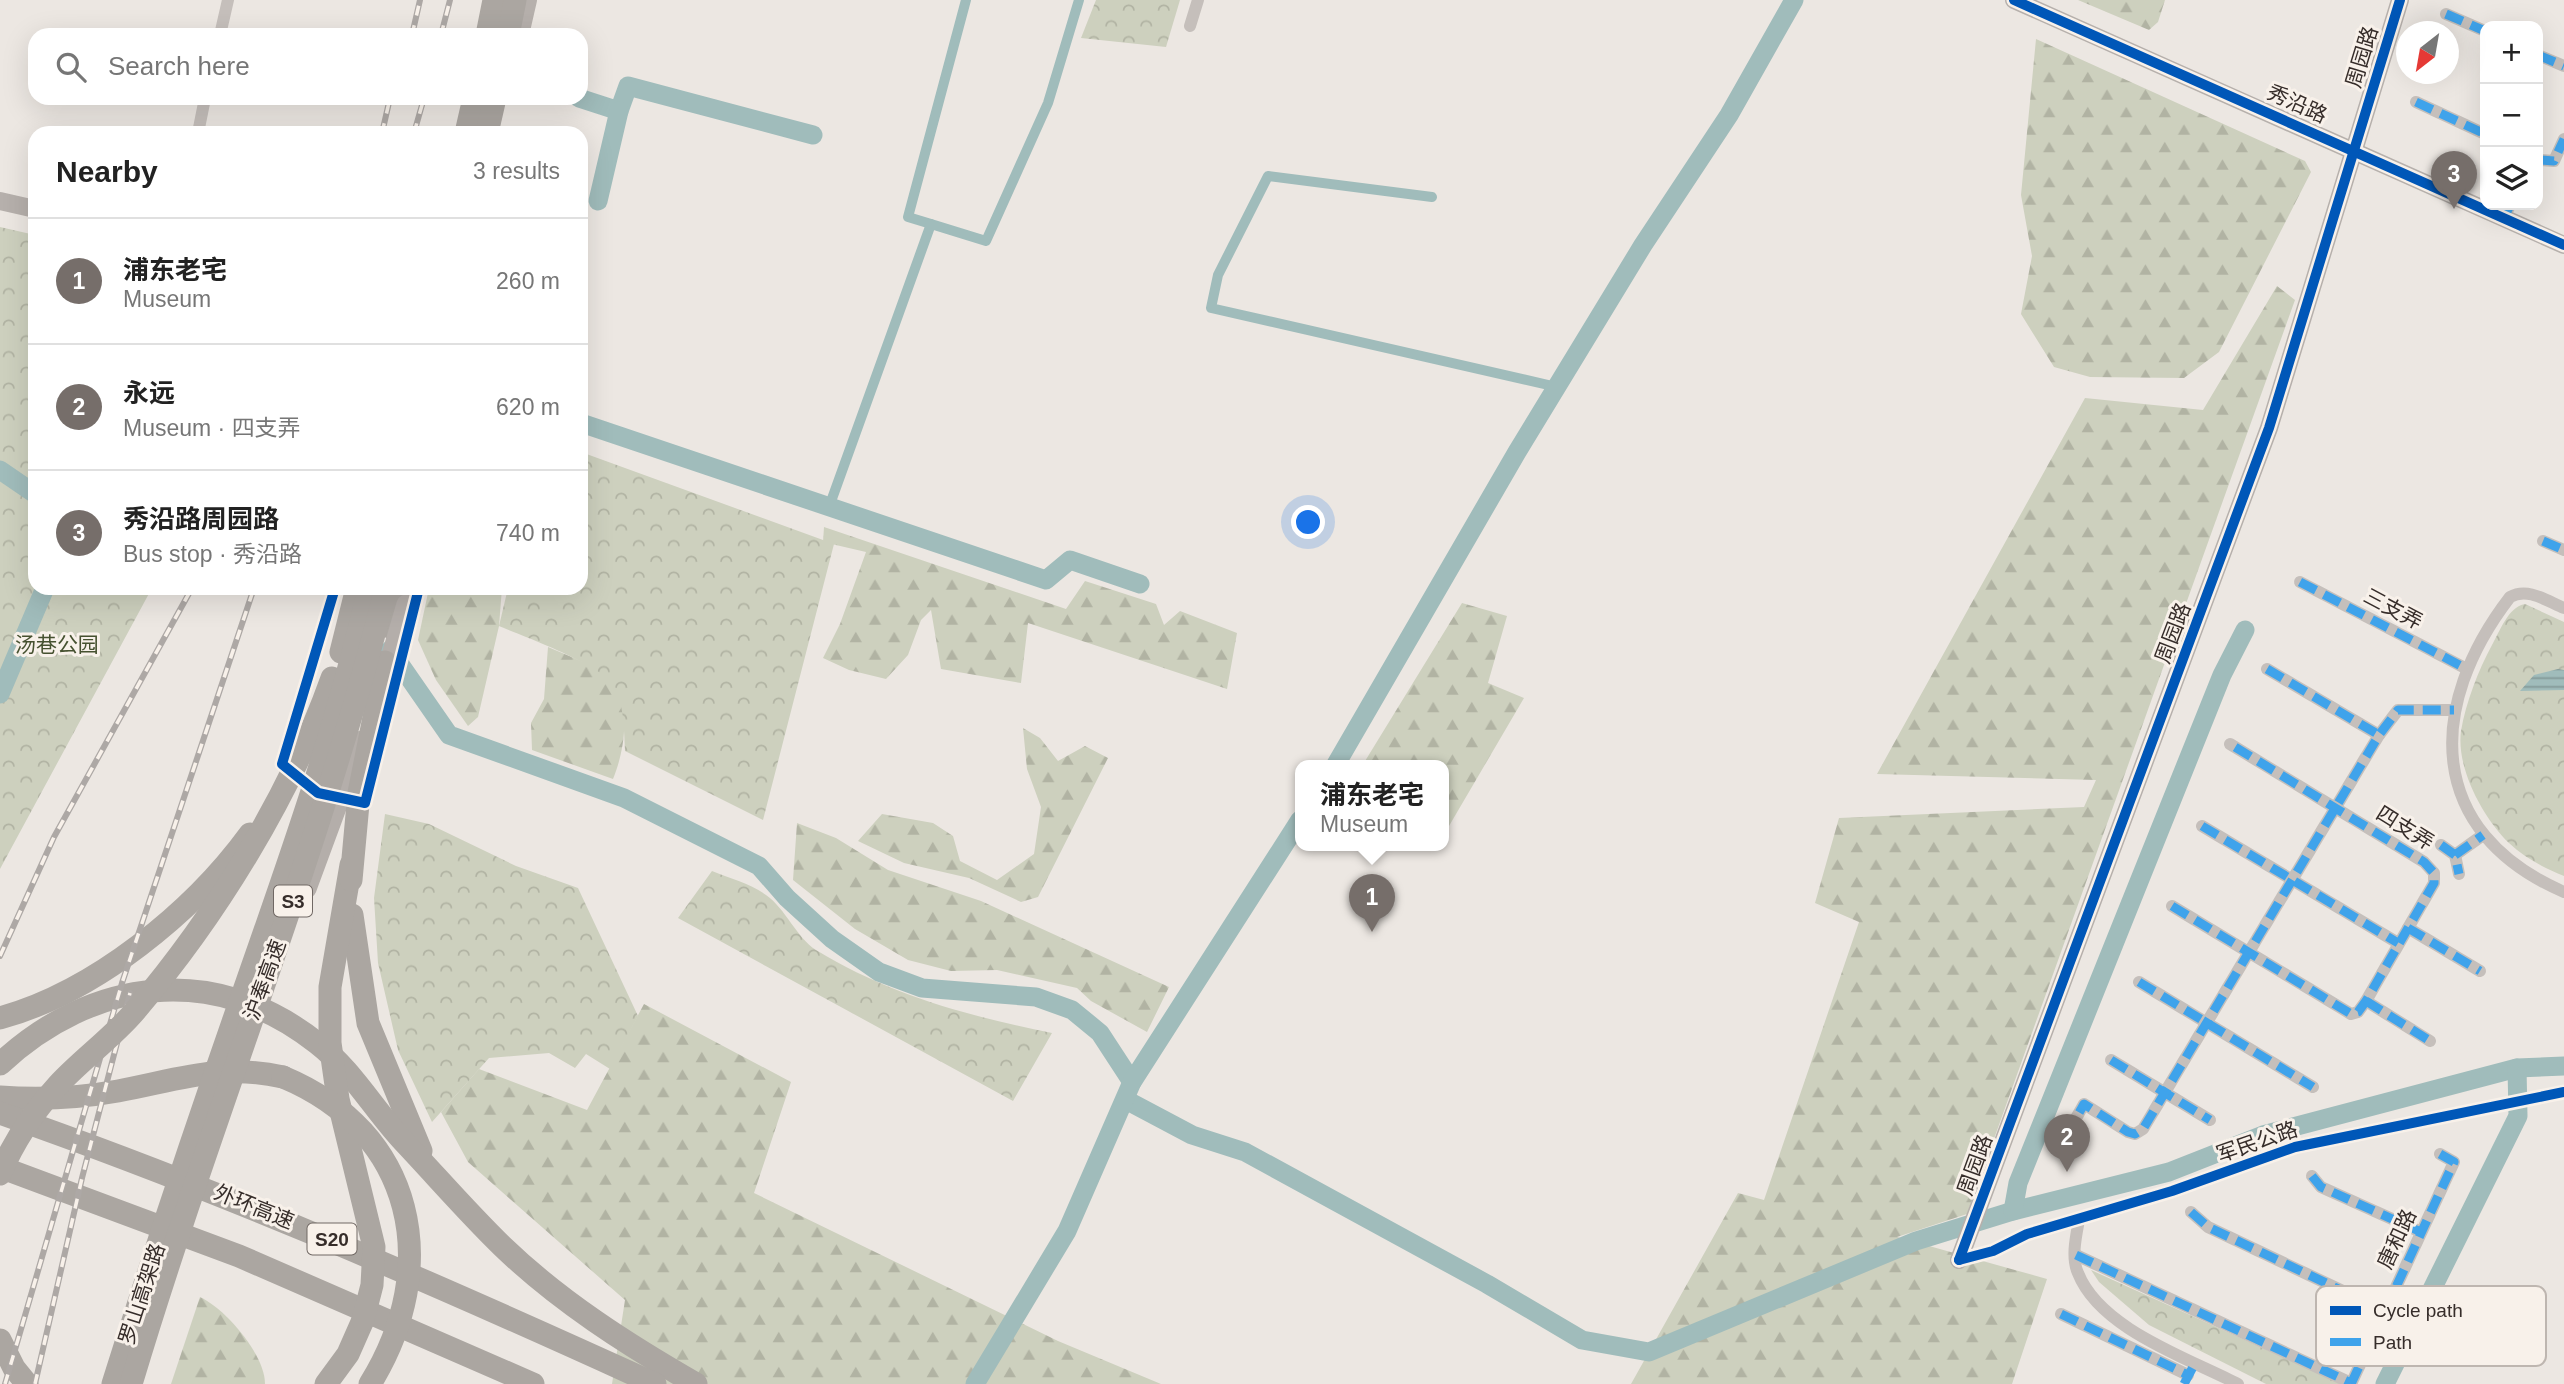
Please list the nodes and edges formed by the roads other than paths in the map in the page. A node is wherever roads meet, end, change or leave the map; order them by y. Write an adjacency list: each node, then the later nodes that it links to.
1 (228, 0): 11 (street)
2 (484, 0): 12 (street)
3 (494, 0): 13 (highway)
4 (515, 0): 14 (highway)
5 (527, 0): 15 (street)
6 (1198, 0): 10 (street)
7 (2014, 0): 28 (street, 秀沿路)
8 (2400, 0): 28 (street, 周园路)
9 (2446, 14): 16 (street)
10 (1190, 26)
11 (222, 28)
12 (481, 28)
13 (483, 28)
14 (509, 28)
15 (521, 28)
16 (2480, 29)
17 (2543, 56): 18 (street)
18 (2564, 66)
19 (2416, 102): 26 (street)
20 (204, 105): 23 (street)
21 (465, 105): 24 (street)
22 (466, 105): 25 (highway)
23 (199, 126)
24 (459, 126)
25 (466, 126)
26 (2480, 132)
27 (2564, 139): 29 (street)
28 (2354, 150): 32 (street, 秀沿路); 88 (street, 周园路)
29 (2543, 161)
30 (0, 201): 31 (street)
31 (28, 207)
32 (2507, 211): 33 (street, 秀沿路)
33 (2564, 245)
34 (2543, 541): 35 (street)
35 (2564, 550)
36 (2300, 582): 45 (street, 三支弄)
37 (333, 595): 42 (street)
38 (355, 595): 49 (highway, bridge)
39 (368, 595): 83 (highway, 沪奉高速 / S3, bridge)
40 (368, 595): 98 (main road, bridge)
41 (384, 595): 83 (highway, 沪奉高速 / S3, bridge)
42 (407, 600): 55 (highway, bridge); 101 (main road, bridge)
43 (2564, 608): 45 (street)
44 (2267, 668): 47 (street)
45 (2467, 669): 46 (street)
46 (2454, 710): 47 (street); 52 (street)
47 (2379, 735): 50 (street)
48 (2230, 744): 50 (street, 四支弄)
49 (279, 793): 66 (highway, bridge); 81 (highway, bridge)
50 (2336, 808): 57 (street); 60 (street, 四支弄)
51 (2202, 826): 57 (street)
52 (2483, 835): 54 (street); 58 (street)
53 (2441, 845): 54 (street)
54 (2455, 855): 56 (street)
55 (351, 865): 79 (highway, bridge); 102 (highway, bridge)
56 (2459, 873)
57 (2292, 881): 61 (street); 62 (street)
58 (2564, 891)
59 (2172, 906): 62 (street)
60 (2408, 928): 61 (street, 四支弄); 63 (street)
61 (2398, 943): 65 (street, 四支弄)
62 (2250, 951): 65 (street); 67 (street)
63 (2480, 971)
64 (2139, 982): 67 (street)
65 (2366, 1001): 68 (street)
66 (0, 1018)
67 (2208, 1024): 71 (street); 73 (street)
68 (2430, 1041)
69 (2111, 1060): 73 (street)
70 (0, 1064): 79 (highway)
71 (2313, 1087)
72 (2564, 1092): 85 (street, 军民公路)
73 (2164, 1093): 76 (street); 77 (street)
74 (0, 1097): 103 (highway, bridge)
75 (0, 1114): 105 (highway, 外环高速 / S20)
76 (2210, 1120)
77 (2066, 1136)
78 (2440, 1154): 86 (street, 唐和路)
79 (424, 1160): 106 (highway)
80 (0, 1167): 104 (highway, S20)
81 (0, 1174)
82 (2312, 1176): 86 (street)
83 (178, 1206): 99 (highway, 罗山高架路, bridge); 100 (highway, 罗山高架路, bridge)
84 (2191, 1212): 89 (street)
85 (2079, 1220): 87 (street); 88 (street, 军民公路)
86 (2421, 1231): 90 (street, 唐和路)
87 (2076, 1255): 93 (street); 96 (street)
88 (1965, 1259)
89 (2332, 1286)
90 (2396, 1286)
91 (2061, 1314): 95 (street)
92 (0, 1340): 97 (highway)
93 (2195, 1363): 95 (street); 107 (street)
94 (2359, 1366): 96 (street, 唐和路)
95 (2186, 1380)
96 (2351, 1383)
97 (26, 1384)
98 (107, 1384)
99 (113, 1384)
100 (131, 1384)
101 (139, 1384)
102 (326, 1384)
103 (370, 1384)
104 (533, 1384)
105 (655, 1384)
106 (696, 1384)
107 (2238, 1384)

